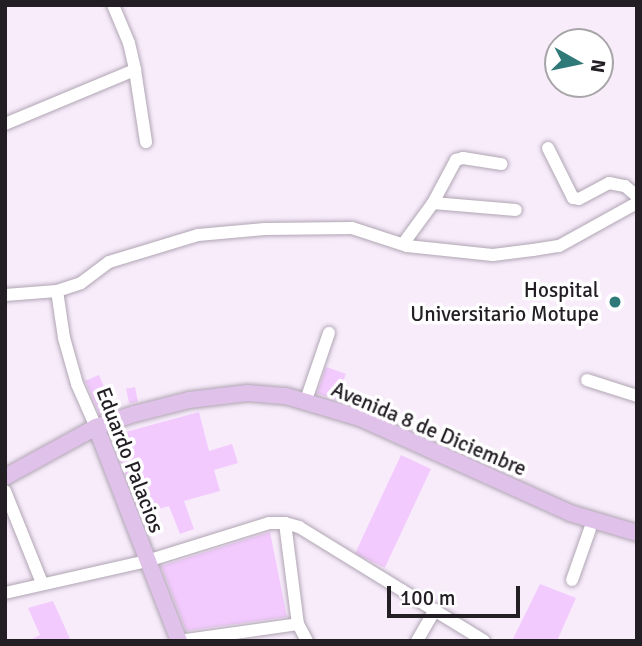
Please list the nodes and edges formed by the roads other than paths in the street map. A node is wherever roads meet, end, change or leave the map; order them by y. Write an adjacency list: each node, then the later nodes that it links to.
1 (113, 5): 2 (street)
2 (135, 70): 3 (street); 4 (street)
3 (5, 124)
4 (146, 142)
5 (548, 148): 7 (street)
6 (502, 164): 8 (street)
7 (637, 196)
8 (433, 203): 10 (street); 11 (street)
9 (637, 203): 11 (street)
10 (516, 210)
11 (403, 244): 12 (street)
12 (57, 291): 13 (street); 18 (street, Eduardo Palacios)
13 (5, 295)
14 (329, 334): 17 (street)
15 (587, 380): 16 (street)
16 (637, 397)
17 (306, 400): 18 (main road, Avenida 8 de Diciembre); 24 (main road, Avenida 8 de Diciembre)
18 (99, 432): 19 (main road, Avenida 8 de Diciembre); 20 (main road, Avenida 8 de Diciembre); 23 (main road, Avenida 8 de Diciembre); 26 (main road, Eduardo Palacios)
19 (5, 477)
20 (5, 485)
21 (5, 491): 28 (street)
22 (285, 523): 26 (street); 30 (street); 31 (street)
23 (590, 529): 25 (main road, Avenida 8 de Diciembre); 27 (street)
24 (637, 533)
25 (637, 542)
26 (147, 561): 28 (street); 33 (main road, Eduardo Palacios)
27 (572, 580)
28 (42, 583): 29 (street)
29 (5, 593)
30 (435, 610): 32 (street); 35 (street)
31 (298, 624): 33 (street); 34 (street)
32 (479, 639)
33 (179, 641)
34 (307, 641)
35 (417, 641)

